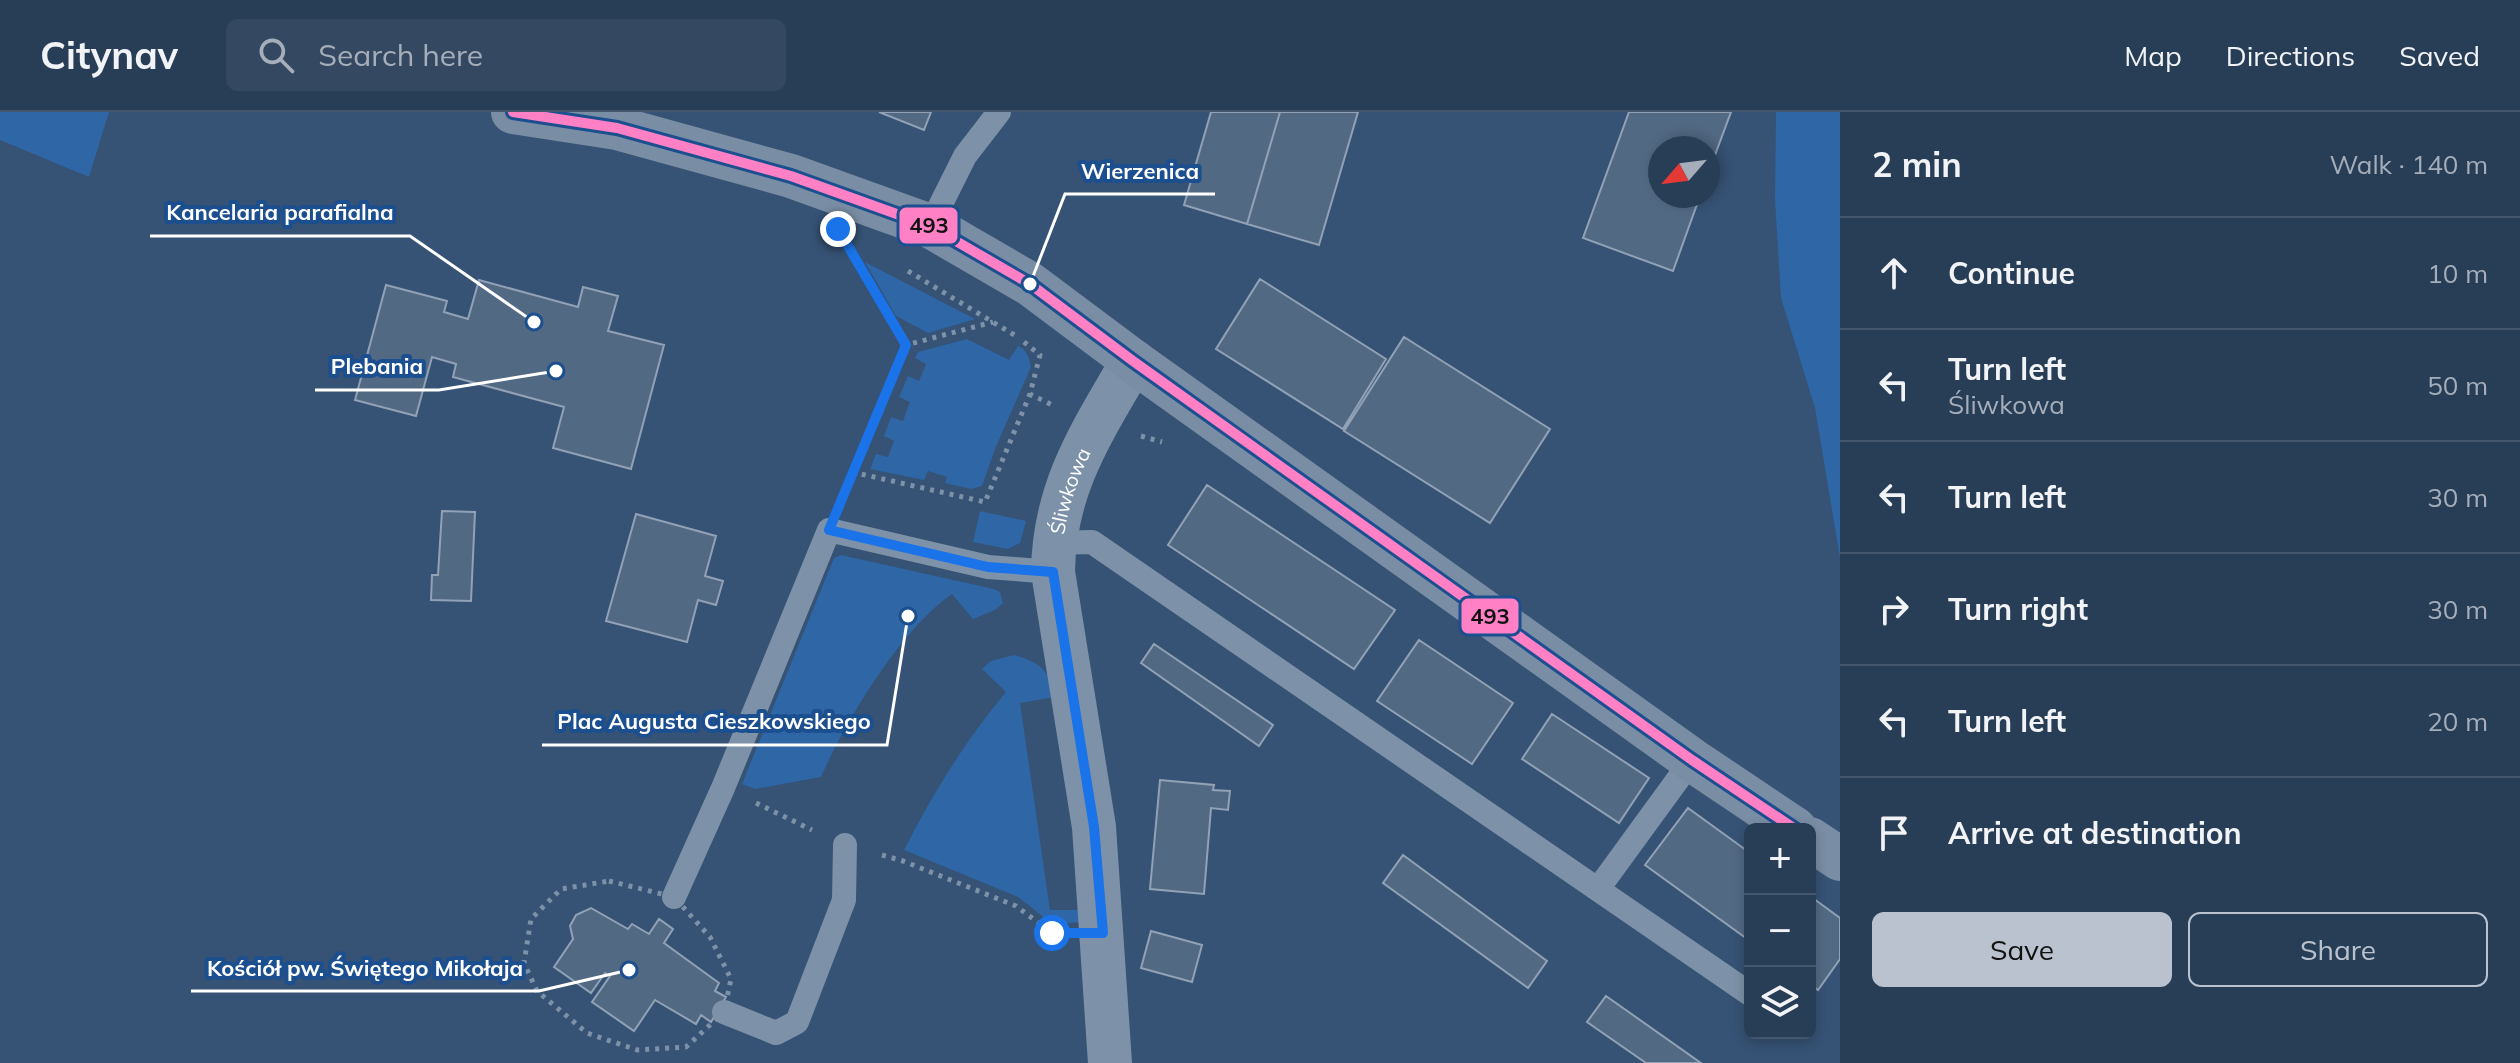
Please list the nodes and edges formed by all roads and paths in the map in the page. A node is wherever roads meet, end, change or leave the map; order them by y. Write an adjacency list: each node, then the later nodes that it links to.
1 (513, 112): 3 (street)
2 (999, 112): 3 (lane)
3 (930, 226): 8 (street)
4 (845, 242): 7 (path)
5 (902, 268): 6 (path)
6 (993, 322): 7 (path); 9 (path)
7 (906, 345): 12 (path)
8 (1133, 361): 10 (street, Śliwkowa); 15 (street)
9 (1030, 394): 10 (path); 12 (path)
10 (1095, 427): 11 (path); 14 (street, Śliwkowa)
11 (1166, 443)
12 (852, 472): 13 (path)
13 (829, 530): 14 (lane); 16 (lane)
14 (1053, 557): 21 (lane); 23 (street, Śliwkowa)
15 (1692, 760): 17 (street); 21 (lane)
16 (723, 788): 19 (path); 22 (lane)
17 (1786, 823)
18 (1816, 843): 20 (street)
19 (845, 845): 23 (path); 25 (lane)
20 (1840, 859)
21 (1598, 889): 24 (lane)
22 (674, 897): 25 (path); 25 (path)
23 (1103, 933): 26 (street, Śliwkowa)
24 (1744, 990)
25 (724, 1012)
26 (1110, 1063)

